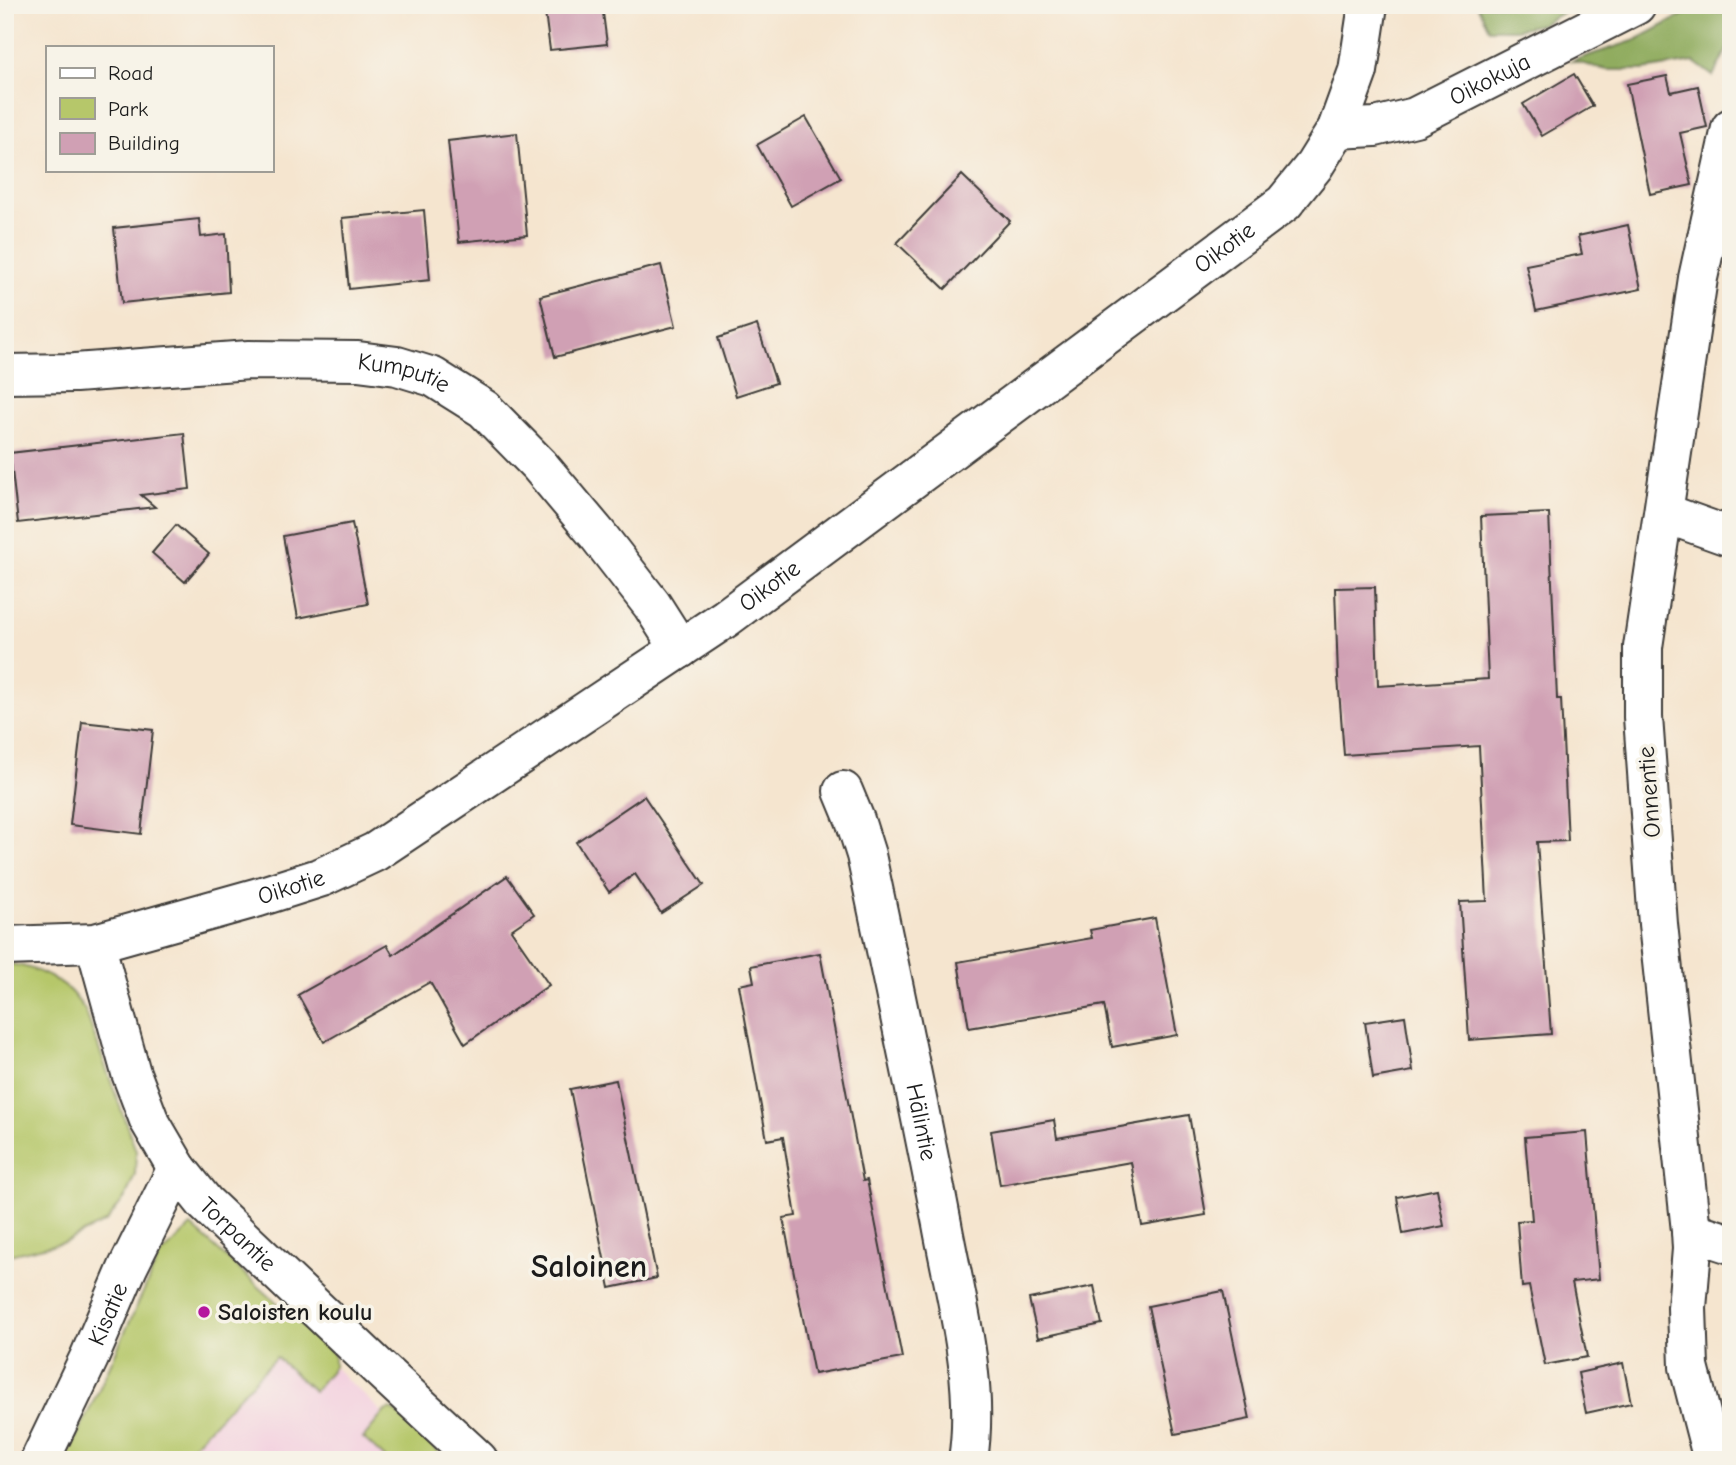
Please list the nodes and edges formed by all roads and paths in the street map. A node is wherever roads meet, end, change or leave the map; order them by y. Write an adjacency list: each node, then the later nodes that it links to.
1 (1368, 5): 4 (street, Oikotie)
2 (1636, 5): 4 (street, Oikokuja)
3 (1731, 128): 6 (street, Onnentie)
4 (1337, 129): 8 (street, Oikotie)
5 (5, 374): 8 (street, Kumputie)
6 (1664, 513): 7 (street); 13 (street, Onnentie)
7 (1731, 537)
8 (681, 649): 10 (street, Oikotie)
9 (843, 791): 17 (street, Hälintie)
10 (95, 943): 11 (street, Oikotie); 12 (street, Torpantie)
11 (5, 946)
12 (177, 1168): 15 (street, Kisatie); 16 (street, Torpantie)
13 (1691, 1231): 14 (street); 18 (street, Onnentie)
14 (1731, 1244)
15 (40, 1460)
16 (478, 1460)
17 (968, 1460)
18 (1713, 1460)

